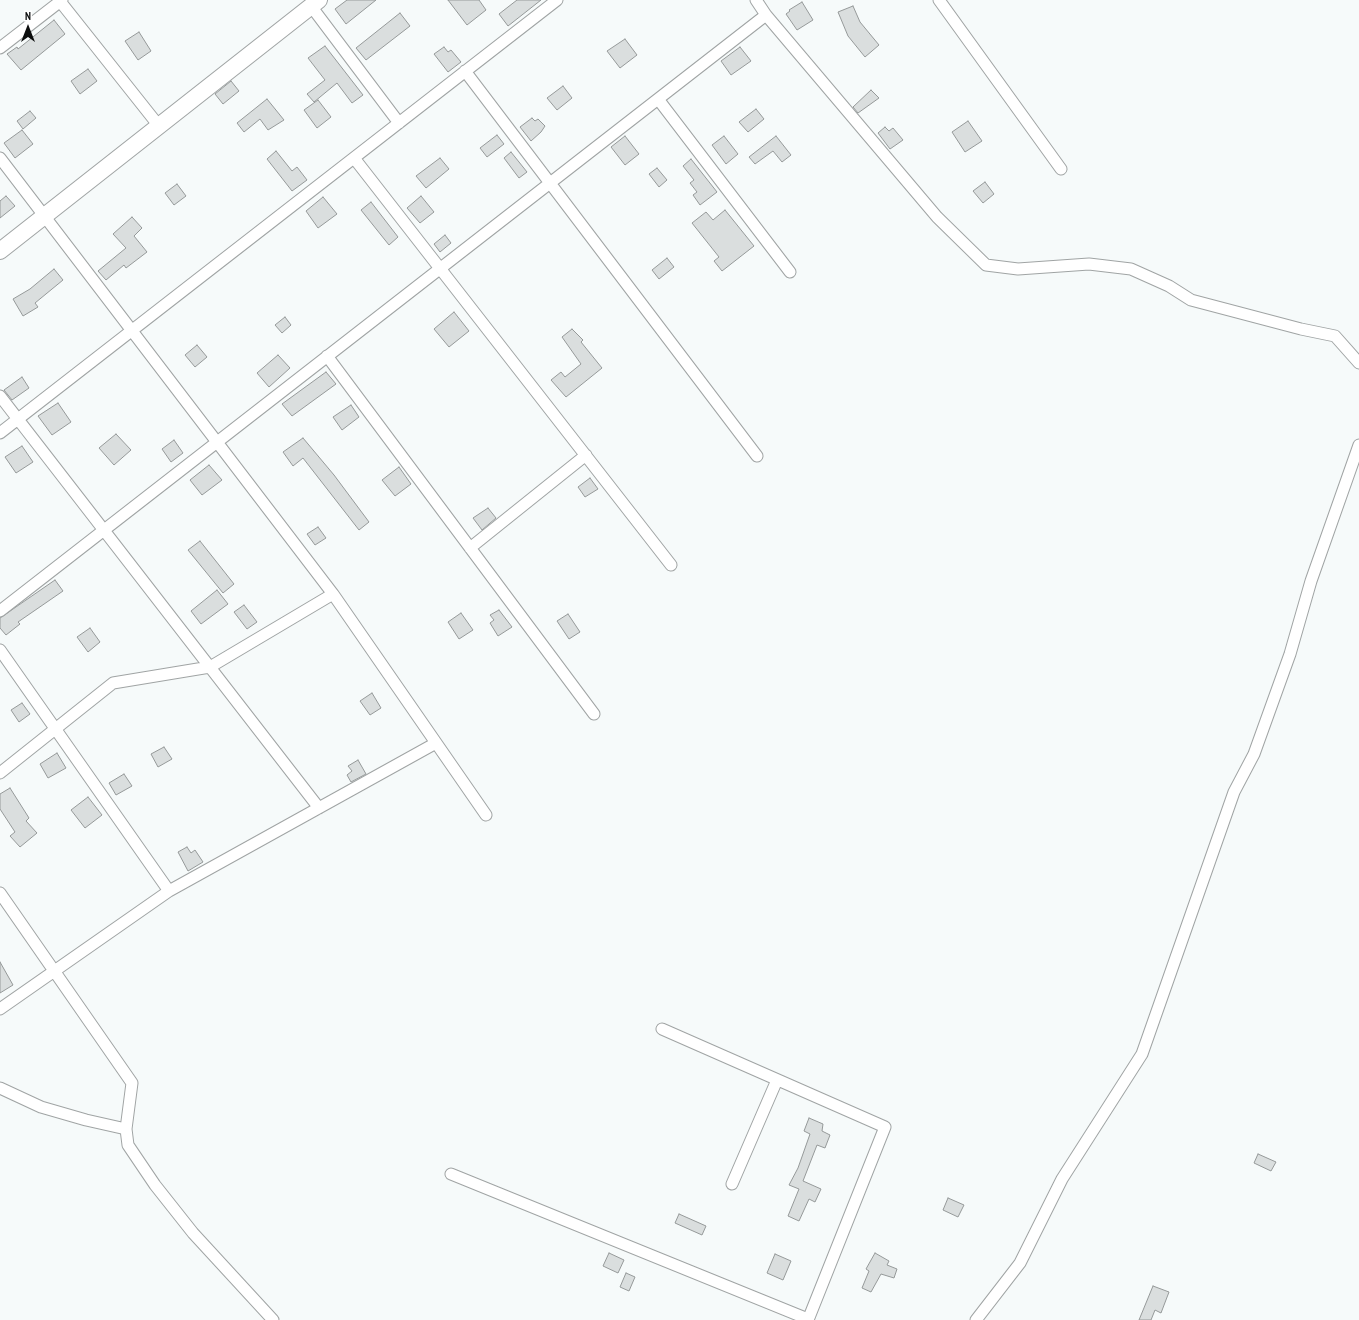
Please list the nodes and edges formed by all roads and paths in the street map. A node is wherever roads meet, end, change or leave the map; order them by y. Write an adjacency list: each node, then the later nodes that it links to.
1 (60, 0): 7 (street); 11 (street)
2 (557, 0): 8 (street)
3 (756, 0): 6 (street)
4 (939, 0): 14 (street)
5 (315, 3): 10 (street); 11 (main road)
6 (766, 15): 9 (street); 22 (street)
7 (0, 48)
8 (465, 72): 10 (street); 15 (street)
9 (658, 99): 15 (street); 19 (street)
10 (399, 123): 13 (street)
11 (159, 126): 16 (main road)
12 (0, 158): 16 (street)
13 (354, 158): 18 (street); 20 (street)
14 (1061, 169)
15 (550, 183): 18 (street); 29 (street)
16 (45, 216): 17 (main road); 20 (street)
17 (0, 251)
18 (440, 268): 21 (street); 28 (street)
19 (790, 272)
20 (132, 330): 24 (street); 26 (street)
21 (327, 356): 26 (street); 31 (street)
22 (1359, 363)
23 (0, 396): 24 (street)
24 (18, 419): 25 (street); 30 (street)
25 (0, 433)
26 (217, 442): 30 (street); 33 (street)
27 (1359, 445): 55 (street)
28 (586, 455): 31 (street); 32 (street)
29 (757, 456)
30 (104, 530): 34 (street); 36 (street)
31 (470, 548): 37 (street)
32 (671, 565)
33 (333, 594): 36 (street); 39 (street)
34 (0, 611)
35 (0, 650): 38 (street)
36 (210, 667): 38 (street); 41 (street)
37 (594, 714)
38 (55, 729): 40 (street); 43 (street)
39 (436, 743): 41 (street); 42 (street)
40 (0, 773)
41 (319, 808): 43 (street)
42 (486, 815)
43 (169, 891): 45 (street)
44 (0, 893): 45 (street)
45 (54, 971): 46 (street); 50 (street)
46 (0, 1009)
47 (662, 1029): 48 (street)
48 (777, 1080): 52 (street); 54 (street)
49 (0, 1088): 50 (street)
50 (126, 1129): 53 (street)
51 (451, 1174): 54 (street)
52 (732, 1184)
53 (273, 1320)
54 (808, 1320)
55 (976, 1320)

